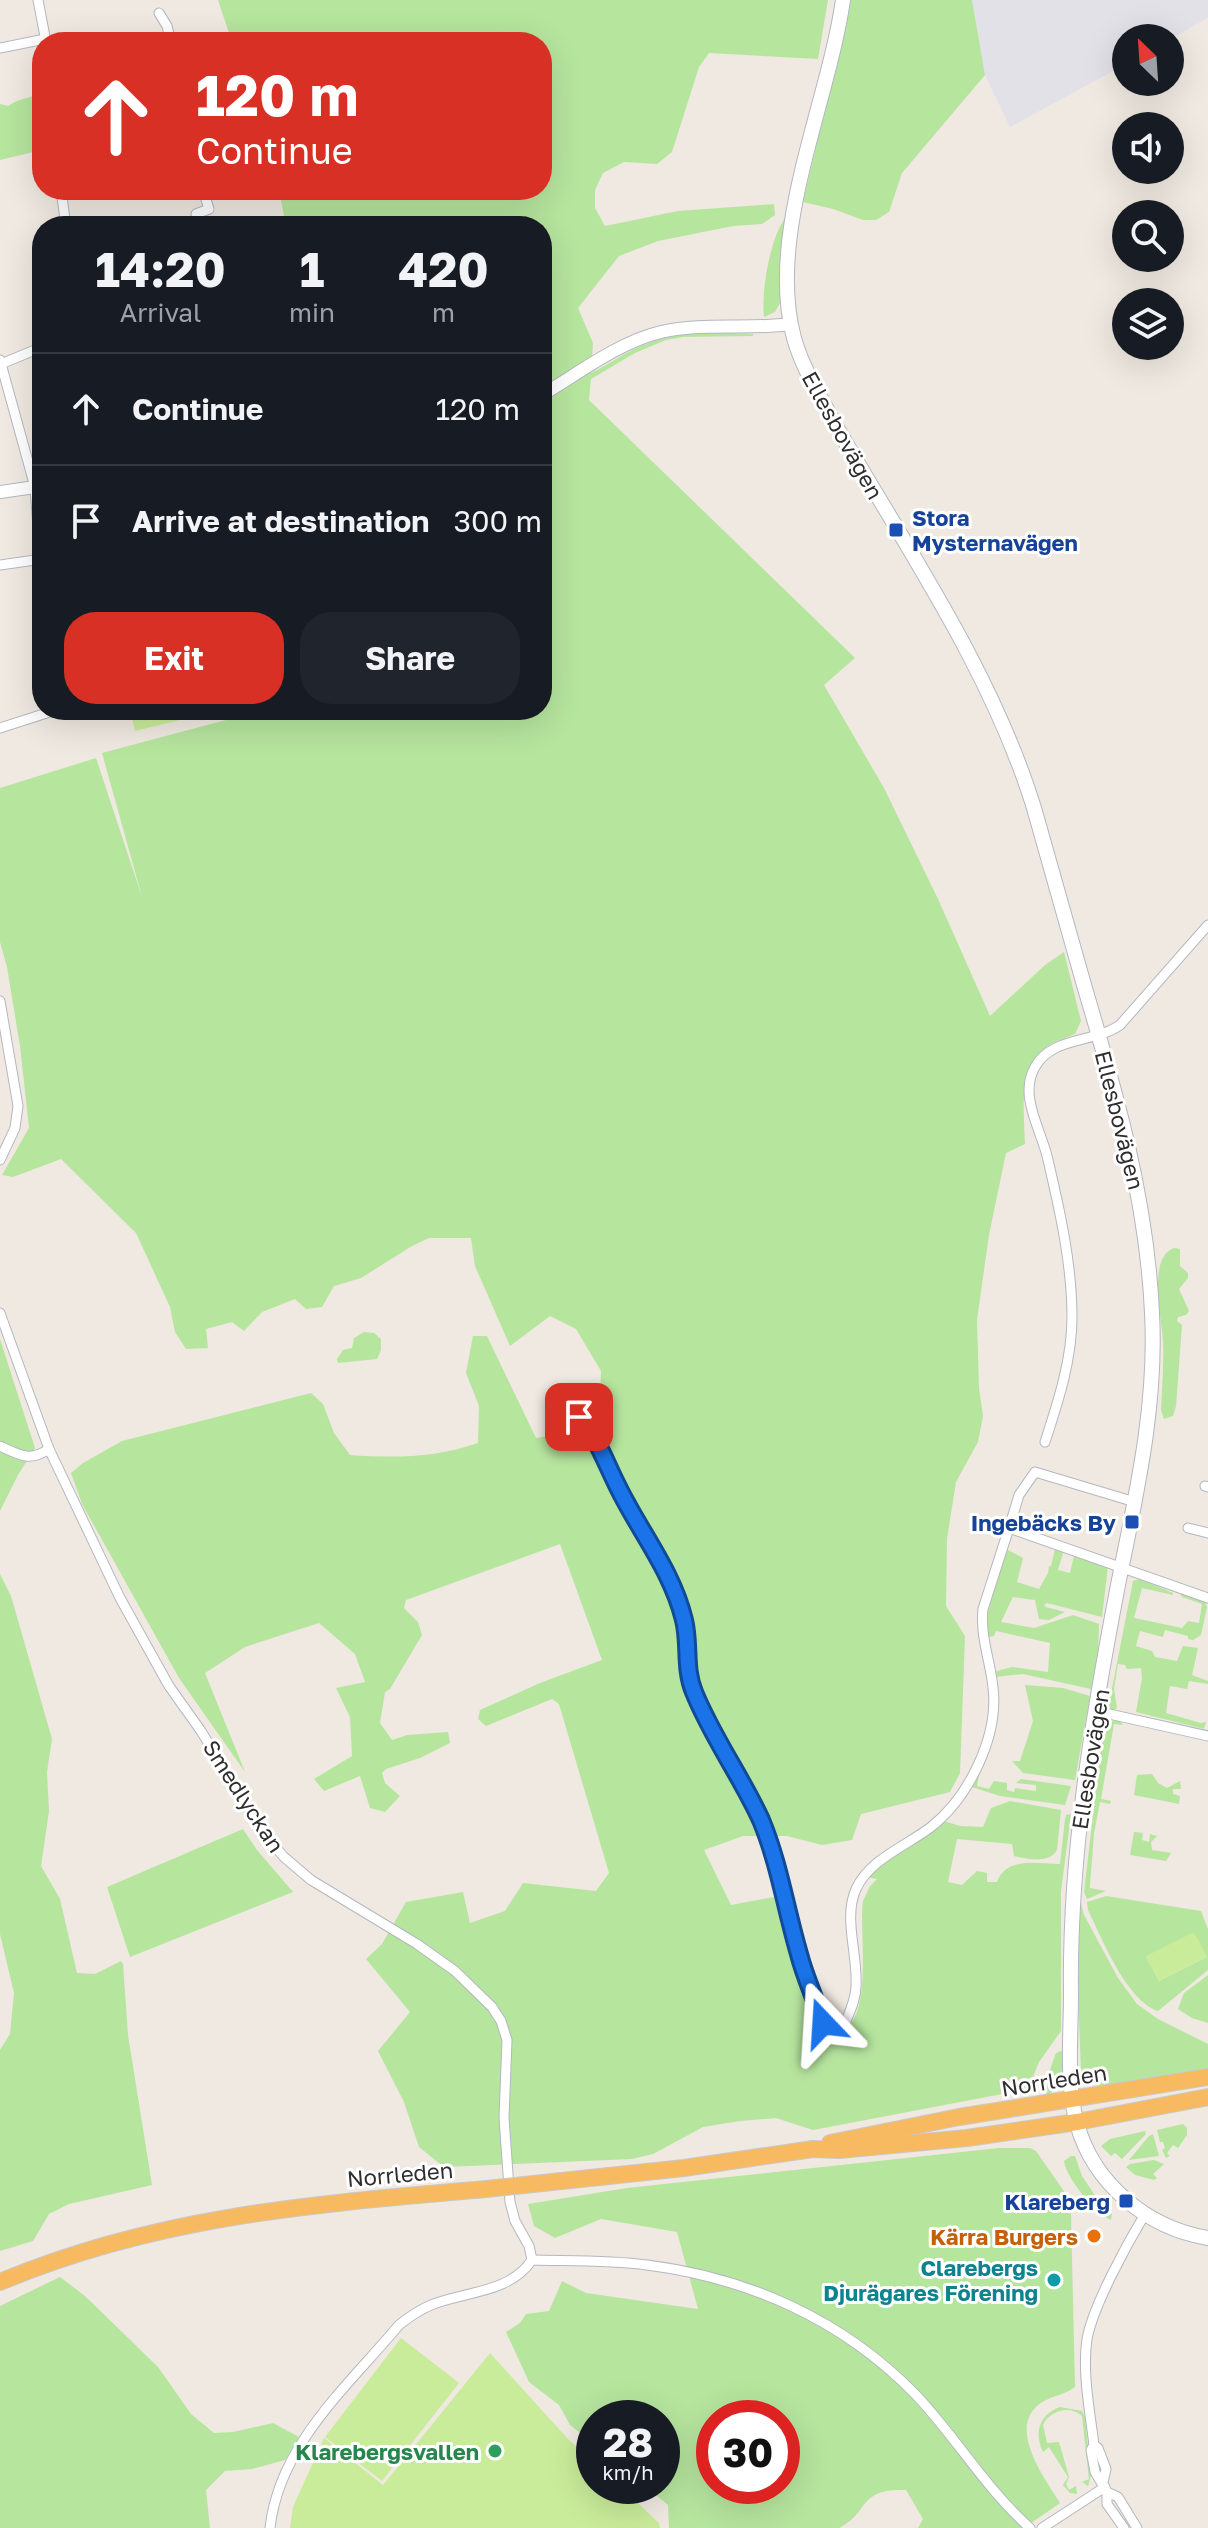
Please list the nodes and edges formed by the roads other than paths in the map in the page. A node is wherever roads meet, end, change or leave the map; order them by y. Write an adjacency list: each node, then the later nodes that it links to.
1 (38, 0): 4 (street)
2 (843, 0): 10 (main road, Ellesbovägen)
3 (159, 13): 5 (street)
4 (44, 32)
5 (168, 32)
6 (32, 42): 7 (street)
7 (0, 48)
8 (206, 200): 9 (street)
9 (196, 214)
10 (791, 324): 13 (street); 23 (main road, Ellesbovägen)
11 (32, 351): 12 (street)
12 (0, 362): 14 (street)
13 (552, 389)
14 (31, 464)
15 (32, 487): 16 (street)
16 (0, 492)
17 (32, 560): 18 (street)
18 (0, 565)
19 (32, 718): 20 (street)
20 (0, 728)
21 (1206, 930): 23 (street)
22 (0, 1001): 24 (street)
23 (1099, 1035): 27 (street); 30 (main road, Ellesbovägen)
24 (0, 1160)
25 (0, 1313): 29 (street, Smedlyckan)
26 (572, 1397): 31 (street)
27 (1045, 1442)
28 (0, 1446): 29 (street)
29 (49, 1449): 45 (street, Smedlyckan)
30 (1135, 1502): 31 (street); 34 (main road, Ellesbovägen)
31 (1009, 1528): 34 (street)
32 (1188, 1528): 33 (street)
33 (1208, 1533)
34 (1123, 1567): 35 (street); 36 (main road, Ellesbovägen)
35 (1208, 1598)
36 (1096, 1711): 37 (street); 40 (main road, Ellesbovägen)
37 (1208, 1736)
38 (1208, 2077): 40 (highway, Norrleden)
39 (1208, 2097): 41 (highway, Norrleden)
40 (1073, 2099): 41 (main road, Ellesbovägen); 42 (highway, Norrleden)
41 (1077, 2122): 42 (highway, Norrleden); 43 (main road, Ellesbovägen)
42 (813, 2149): 46 (highway, Norrleden, bridge)
43 (1145, 2214): 44 (main road, Ellesbovägen); 47 (street)
44 (1208, 2238)
45 (532, 2260): 48 (street); 49 (street)
46 (0, 2282)
47 (1105, 2487): 50 (street); 51 (street); 52 (street)
48 (270, 2528)
49 (1030, 2528)
50 (1042, 2528)
51 (1124, 2528)
52 (1137, 2528)

